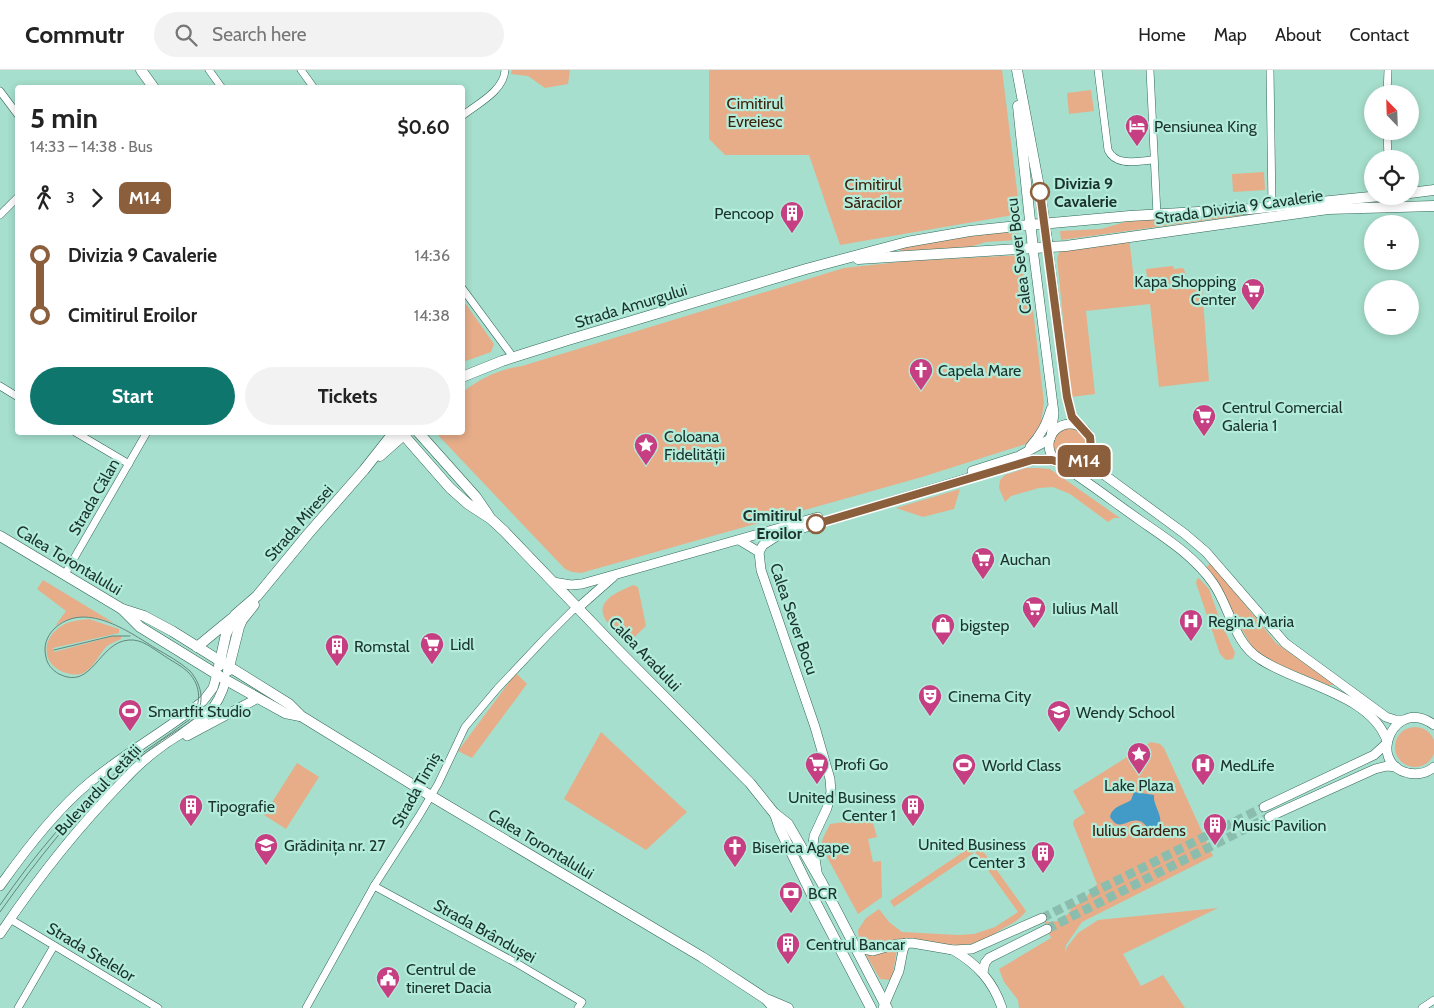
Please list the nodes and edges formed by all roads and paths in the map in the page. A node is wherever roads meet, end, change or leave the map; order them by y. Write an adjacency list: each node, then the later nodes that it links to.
1 (141, 70): 10 (main road)
2 (209, 70): 11 (street)
3 (301, 70): 12 (street)
4 (505, 70): 16 (street)
5 (1016, 70): 26 (main road, Calea Sever Bocu); 27 (main road, Calea Sever Bocu)
6 (1098, 70): 17 (street)
7 (1150, 70): 17 (street)
8 (1270, 70): 23 (street)
9 (1388, 70): 13 (street)
10 (152, 85)
11 (220, 85)
12 (312, 85)
13 (1387, 85)
14 (0, 92): 15 (street)
15 (15, 112)
16 (465, 114)
17 (1153, 160): 25 (street)
18 (1434, 190): 19 (main road)
19 (1419, 192)
20 (1364, 198): 23 (main road, Strada Divizia 9 Cavalerie)
21 (15, 200): 24 (street)
22 (1434, 206): 28 (main road, Strada Divizia 9 Cavalerie)
23 (1272, 207): 25 (main road, Strada Divizia 9 Cavalerie)
24 (0, 215)
25 (1157, 215): 26 (main road, Strada Divizia 9 Cavalerie)
26 (1045, 224): 27 (main road, Strada Divizia 9 Cavalerie); 28 (main road, Calea Sever Bocu)
27 (1030, 225): 29 (main road, Calea Sever Bocu); 30 (main road, Strada Amurgului)
28 (1048, 248): 29 (main road, Strada Divizia 9 Cavalerie); 37 (main road, Calea Sever Bocu)
29 (1033, 249): 30 (main road, Strada Amurgului); 36 (main road, Calea Sever Bocu)
30 (806, 269): 32 (main road, Strada Amurgului)
31 (465, 292): 32 (street)
32 (514, 357): 33 (main road, Strada Amurgului)
33 (465, 378)
34 (0, 386): 35 (street)
35 (15, 395)
36 (1052, 402): 43 (main road, Calea Sever Bocu); 45 (main road)
37 (1081, 427): 43 (main road); 44 (main road)
38 (81, 435): 47 (street)
39 (145, 435): 47 (street, Strada Călan)
40 (399, 435): 55 (main road, Strada Miresei)
41 (403, 435): 48 (main road, Calea Aradului)
42 (421, 435): 48 (main road, Calea Aradului)
43 (1050, 438): 45 (main road); 46 (main road)
44 (1091, 449): 46 (main road); 64 (main road)
45 (1022, 454): 50 (main road)
46 (1059, 463): 51 (main road, Calea Sever Bocu); 66 (main road)
47 (129, 464): 52 (street, Strada Călan)
48 (491, 519): 54 (main road, Calea Aradului)
49 (0, 536): 52 (main road, Calea Torontalului)
50 (739, 540): 51 (main road); 53 (main road)
51 (759, 552): 74 (main road, Calea Sever Bocu)
52 (65, 574): 57 (main road, Calea Torontalului)
53 (620, 574): 54 (main road); 56 (main road)
54 (554, 582): 56 (main road, Calea Aradului)
55 (258, 596): 58 (main road, Strada Miresei); 60 (main road, Strada Miresei)
56 (579, 607): 70 (street, Strada Timiș); 72 (main road, Calea Aradului)
57 (122, 609): 59 (main road, Calea Torontalului); 61 (main road, Calea Torontalului)
58 (236, 615): 59 (main road); 60 (main road, Strada Miresei)
59 (197, 647): 60 (main road, Calea Torontalului)
60 (224, 664): 61 (main road, Strada Miresei); 63 (main road, Calea Torontalului)
61 (222, 677): 62 (main road, Calea Torontalului); 67 (main road, Bulevardul Cetății); 75 (main road, Bulevardul Cetății)
62 (258, 698): 63 (main road, Calea Torontalului); 67 (main road)
63 (300, 716): 70 (main road, Calea Torontalului)
64 (1403, 720): 65 (main road); 66 (main road)
65 (1432, 723)
66 (1387, 742): 68 (main road); 71 (main road)
67 (165, 744): 78 (main road, Bulevardul Cetății)
68 (1396, 767): 69 (main road); 73 (main road)
69 (1433, 768)
70 (431, 796): 76 (street, Strada Timiș); 86 (main road, Calea Torontalului)
71 (1264, 807)
72 (774, 813): 74 (main road, Calea Aradului); 95 (main road, Calea Aradului)
73 (1269, 817)
74 (822, 884): 83 (main road, Calea Aradului)
75 (0, 886)
76 (374, 886): 88 (street, Strada Brândușei); 92 (street, Strada Timiș)
77 (1042, 918): 84 (main road)
78 (10, 919): 80 (main road, Bulevardul Cetății); 82 (street, Strada Stelelor)
79 (1047, 929): 85 (main road)
80 (0, 934)
81 (906, 943): 83 (main road); 84 (main road); 89 (main road)
82 (54, 946): 90 (street); 91 (street, Strada Stelelor)
83 (854, 947): 89 (main road, Calea Aradului)
84 (953, 950): 85 (main road)
85 (983, 972): 96 (main road)
86 (766, 999): 93 (main road, Calea Torontalului); 94 (main road, Calea Torontalului)
87 (1434, 1000): 97 (street)
88 (580, 1005)
89 (885, 1007)
90 (18, 1008)
91 (158, 1008)
92 (306, 1008)
93 (774, 1008)
94 (788, 1008)
95 (870, 1008)
96 (1002, 1008)
97 (1422, 1008)

